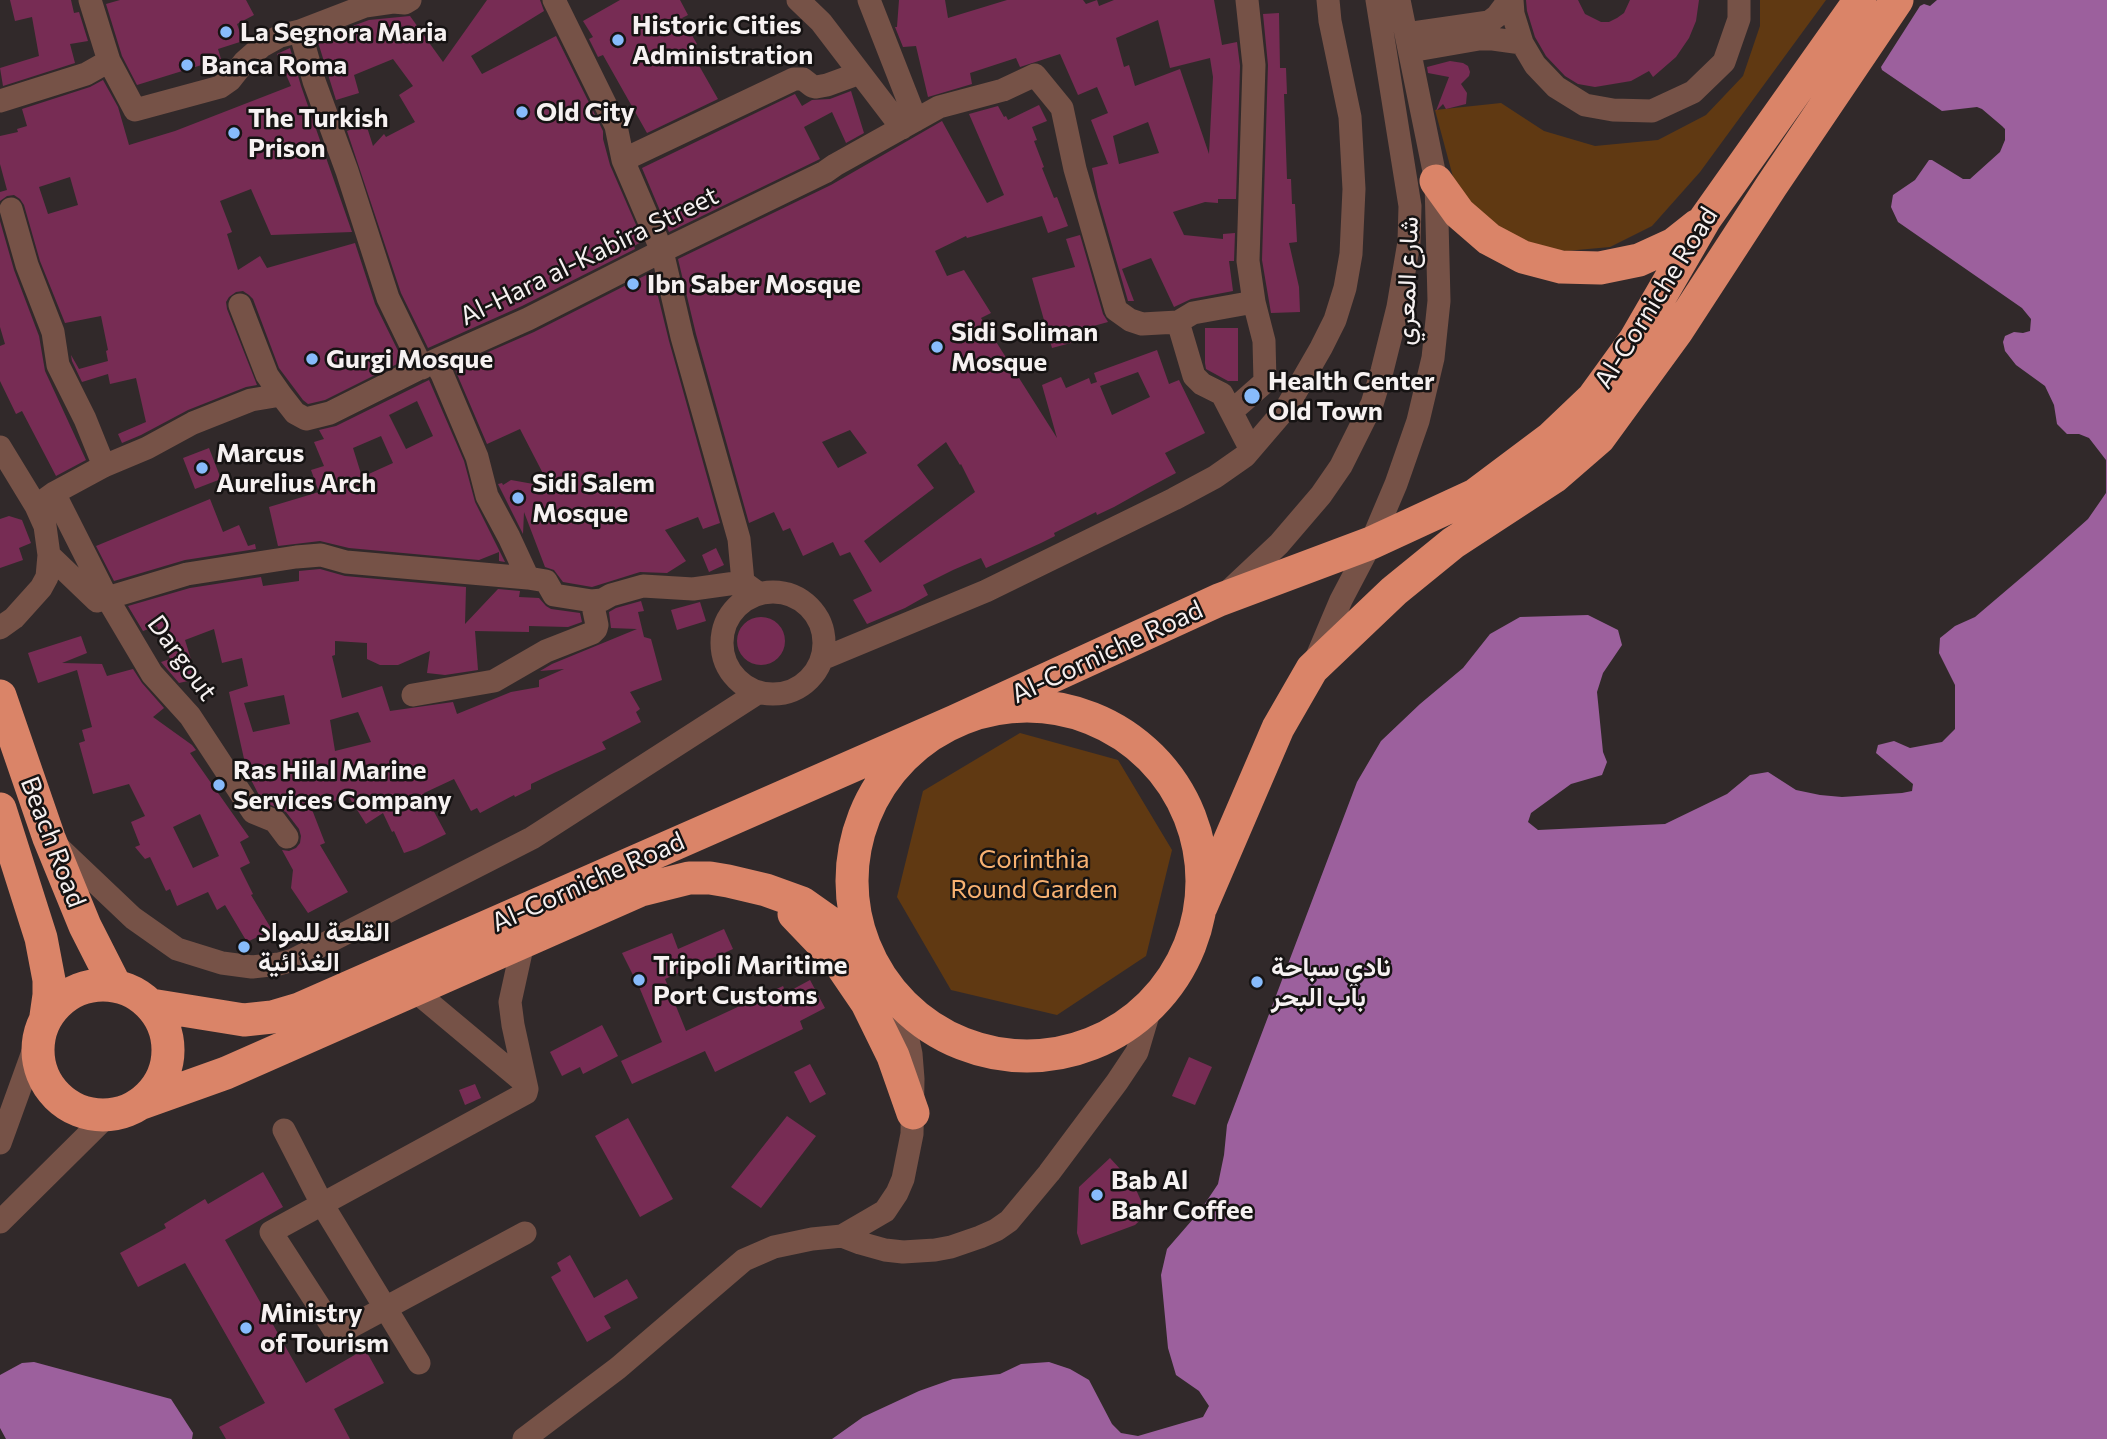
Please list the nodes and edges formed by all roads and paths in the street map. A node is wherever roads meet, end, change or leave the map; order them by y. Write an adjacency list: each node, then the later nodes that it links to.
1 (90, 0): 17 (street)
2 (410, 0): 14 (street)
3 (554, 0): 21 (street)
4 (798, 0): 18 (street)
5 (869, 0): 20 (street)
6 (1247, 0): 26 (street)
7 (1328, 0): 32 (street)
8 (1377, 0): 43 (street, شارع المعري)
9 (1399, 0): 15 (street, شارع المعري)
10 (1511, 0): 15 (street); 16 (street)
11 (1739, 0): 16 (street)
12 (1860, 0): 24 (highway, Al-Corniche Road)
13 (1897, 0): 47 (highway, Al-Corniche Road)
14 (300, 31): 17 (street); 29 (street)
15 (1408, 42): 16 (street); 22 (street, شارع المعري)
16 (1521, 43)
17 (109, 61): 19 (street)
18 (860, 73): 20 (street); 21 (street)
19 (0, 101)
20 (909, 124): 25 (street, Al-Hara al-Kabira Street); 28 (street, Al-Hara al-Kabira Street)
21 (623, 160): 25 (street)
22 (1436, 181): 24 (highway); 38 (street, شارع المعري)
23 (11, 209): 36 (street)
24 (1705, 219): 38 (highway, Al-Corniche Road)
25 (662, 251): 29 (street, Al-Hara al-Kabira Street); 41 (street)
26 (1254, 302): 28 (street); 30 (street)
27 (240, 305): 31 (street, Al-Hara al-Kabira Street)
28 (1178, 322): 33 (street)
29 (428, 364): 31 (street, Al-Hara al-Kabira Street); 40 (street)
30 (1265, 382): 32 (street); 33 (street)
31 (281, 395): 36 (street)
32 (1293, 396): 35 (street)
33 (1232, 411): 35 (street)
34 (0, 447): 37 (street)
35 (1250, 448): 46 (street)
36 (104, 466): 37 (street)
37 (45, 500): 39 (street); 42 (street, Dargout)
38 (1371, 543): 43 (highway, Al-Corniche Road); 47 (street, شارع المعري)
39 (49, 555): 42 (street); 45 (street)
40 (528, 578): 42 (street); 44 (street)
41 (750, 587): 44 (street); 46 (street); 48 (street)
42 (107, 598): 53 (street, Dargout)
43 (1219, 600): 51 (highway, Al-Corniche Road)
44 (592, 601): 49 (street)
45 (0, 628)
46 (822, 659): 48 (street)
47 (1312, 669): 56 (highway, Al-Corniche Road)
48 (759, 692): 54 (street)
49 (413, 695)
50 (0, 696): 54 (highway, Beach Road)
51 (955, 721): 56 (highway); 58 (highway); 62 (highway, Al-Corniche Road)
52 (0, 809): 64 (highway, Beach Road)
53 (287, 837)
54 (49, 838): 59 (highway, Beach Road)
55 (766, 890): 57 (highway, Al-Corniche Road); 58 (highway, Al-Corniche Road); 67 (highway)
56 (1200, 907): 63 (highway)
57 (523, 943): 60 (highway, Al-Corniche Road); 65 (street)
58 (863, 946): 61 (highway)
59 (115, 985): 62 (highway); 64 (highway)
60 (415, 991): 65 (street); 66 (highway, Al-Corniche Road)
61 (901, 1003): 63 (highway); 67 (street)
62 (152, 1005): 66 (highway)
63 (1151, 1005): 76 (street)
64 (42, 1027): 68 (highway); 70 (street)
65 (525, 1083): 71 (street)
66 (142, 1102): 68 (highway)
67 (913, 1113): 72 (street)
68 (108, 1115): 73 (street)
69 (284, 1130): 71 (street)
70 (0, 1143)
71 (322, 1205): 77 (street); 77 (street)
72 (885, 1211): 75 (street); 76 (street)
73 (1, 1219)
74 (525, 1233): 77 (street)
75 (842, 1236): 76 (street); 79 (street)
76 (903, 1252)
77 (385, 1308): 78 (street)
78 (419, 1363)
79 (524, 1439)

